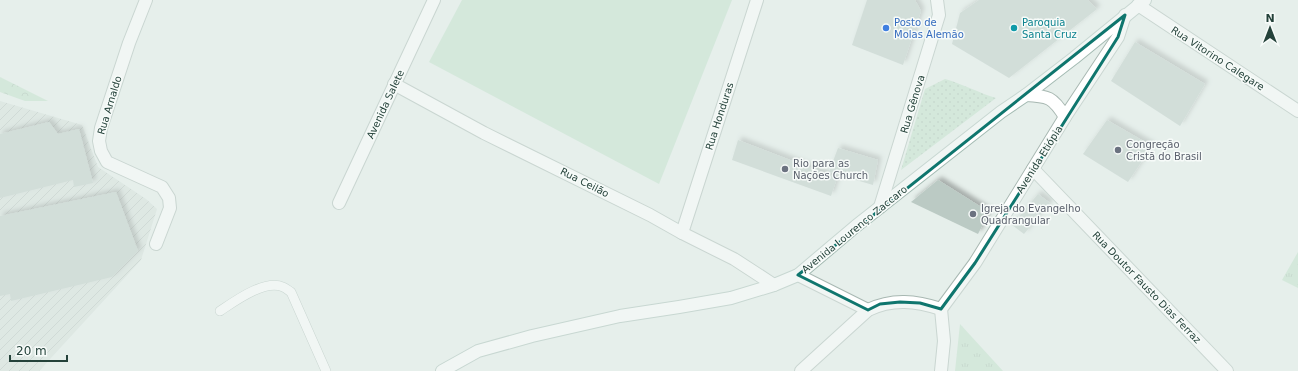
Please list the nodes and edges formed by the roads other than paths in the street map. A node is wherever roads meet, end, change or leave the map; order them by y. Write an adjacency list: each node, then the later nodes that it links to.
1 (146, 0): 15 (street, Rua Arnaldo)
2 (757, 0): 14 (street, Rua Honduras)
3 (937, 0): 13 (street, Rua Gênova)
4 (429, 2): 7 (street, Avenida Salete)
5 (1141, 3): 6 (street, Avenida Lourenço Zaccaro); 9 (street, Rua Vitorino Calegare)
6 (1125, 15): 8 (street, Avenida Lourenço Zaccaro); 10 (street, Avenida Etiópia)
7 (394, 84): 12 (street, Avenida Salete); 14 (street, Rua Ceilão)
8 (1026, 95): 10 (street); 13 (street, Avenida Lourenço Zaccaro)
9 (1298, 111)
10 (1065, 117): 11 (street, Avenida Etiópia)
11 (1034, 169): 18 (street, Avenida Etiópia); 25 (street, Rua Doutor Fausto Dias Ferraz)
12 (339, 203)
13 (880, 207): 16 (street, Avenida Lourenço Zaccaro)
14 (682, 233): 17 (street, Rua Ceilão)
15 (156, 244)
16 (798, 275): 17 (street, Avenida Lourenço Zaccaro); 20 (street)
17 (774, 285): 22 (street, Avenida Lourenço Zaccaro)
18 (942, 309): 20 (street); 24 (street)
19 (220, 310): 21 (lane)
20 (868, 310): 23 (street)
21 (326, 371)
22 (442, 371)
23 (801, 371)
24 (941, 371)
25 (1227, 371)

